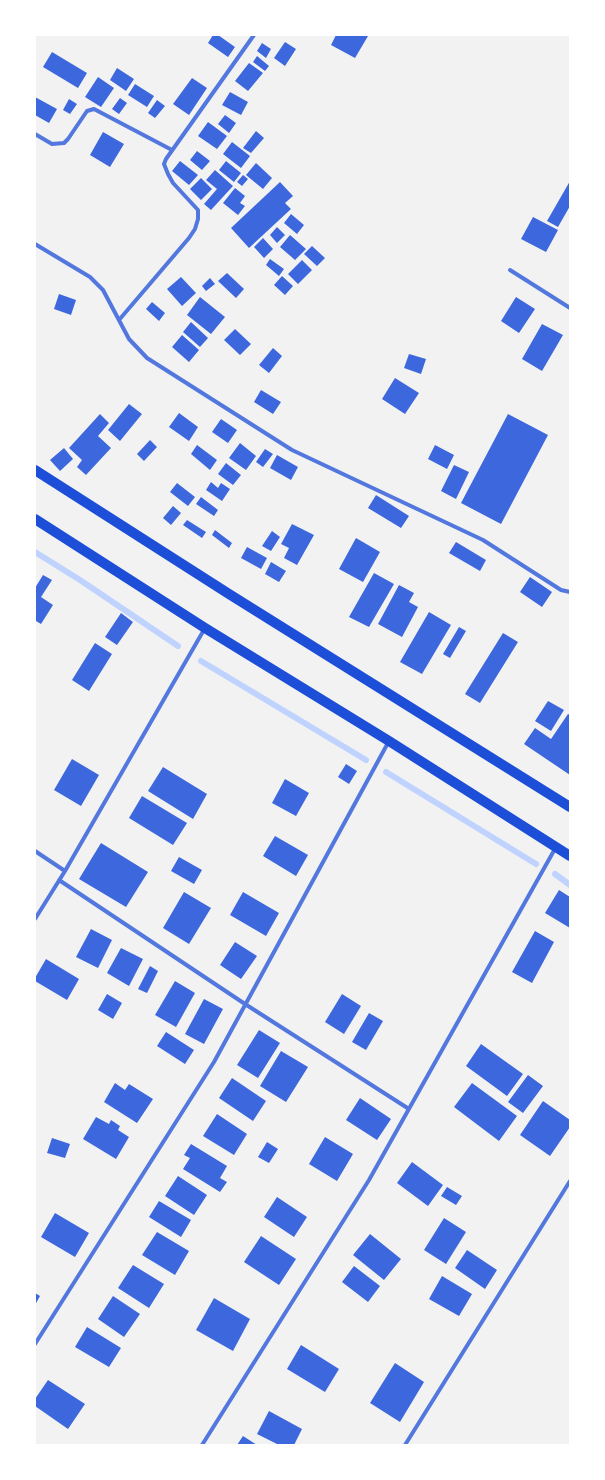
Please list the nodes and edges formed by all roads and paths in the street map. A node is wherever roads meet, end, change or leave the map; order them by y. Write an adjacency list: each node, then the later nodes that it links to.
1 (254, 35): 3 (street)
2 (35, 134): 3 (street)
3 (172, 150): 7 (street)
4 (35, 244): 7 (street)
5 (510, 270): 6 (street)
6 (570, 308)
7 (119, 320): 10 (street)
8 (35, 470): 13 (main road)
9 (35, 519): 11 (main road)
10 (570, 592)
11 (205, 628): 12 (main road); 17 (street)
12 (389, 741): 14 (main road); 20 (street)
13 (570, 807)
14 (556, 847): 16 (main road); 21 (street)
15 (35, 851): 17 (street)
16 (570, 856)
17 (64, 871): 18 (street)
18 (59, 880): 19 (street); 20 (street)
19 (35, 919)
20 (245, 1004): 21 (street); 23 (street)
21 (409, 1109): 24 (street)
22 (570, 1181): 25 (street)
23 (35, 1344)
24 (202, 1445)
25 (405, 1445)

